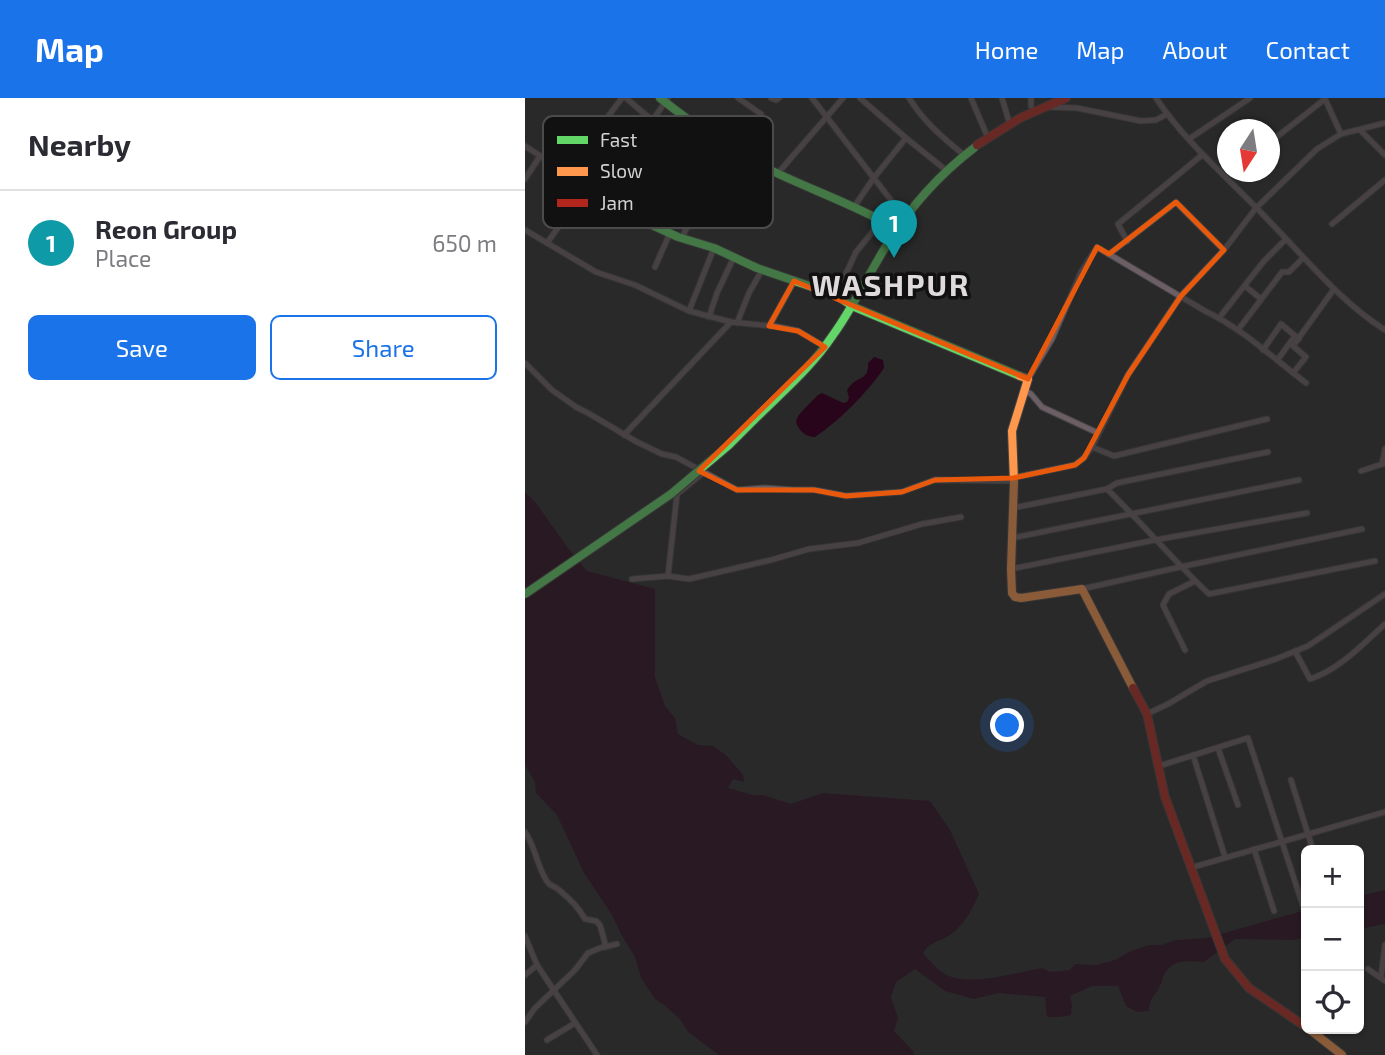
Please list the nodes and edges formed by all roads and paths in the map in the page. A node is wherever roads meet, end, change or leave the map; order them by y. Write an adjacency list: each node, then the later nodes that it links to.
1 (624, 98): 20 (street); 21 (street)
2 (738, 98): 24 (street)
3 (771, 98): 4 (street)
4 (779, 98)
5 (812, 98): 25 (street)
6 (843, 98): 25 (street)
7 (860, 98): 31 (street)
8 (909, 98): 35 (street)
9 (971, 98): 32 (street)
10 (1002, 98): 27 (street)
11 (1031, 98): 17 (street)
12 (1066, 98): 18 (street)
13 (1157, 98): 19 (street)
14 (1250, 98): 33 (street)
15 (1325, 98): 29 (street); 30 (street)
16 (664, 99): 22 (street); 23 (street)
17 (1031, 106)
18 (1043, 107): 19 (street); 27 (street)
19 (1167, 114): 33 (street)
20 (607, 116)
21 (647, 116)
22 (656, 116)
23 (685, 116)
24 (759, 116)
25 (826, 117): 43 (street); 45 (street)
26 (1385, 123): 28 (street)
27 (1010, 125): 32 (street)
28 (1360, 130): 30 (street); 37 (street)
29 (1280, 134)
30 (1341, 134): 49 (street)
31 (906, 138): 42 (street); 45 (street)
32 (988, 138): 35 (street)
33 (1189, 139): 36 (street)
34 (525, 146): 38 (street)
35 (964, 155): 42 (street)
36 (1202, 155): 40 (street); 61 (street)
37 (1385, 155)
38 (540, 156): 39 (street); 44 (street)
39 (543, 158)
40 (1217, 169)
41 (773, 170): 43 (street)
42 (947, 171): 56 (street)
43 (778, 173): 48 (street)
44 (525, 179)
45 (873, 179): 48 (street); 50 (street)
46 (1385, 180): 52 (street)
47 (1230, 182): 49 (street)
48 (854, 207): 51 (street)
49 (1256, 208): 60 (street); 64 (street)
50 (904, 217)
51 (880, 219): 56 (street); 73 (street)
52 (1332, 224)
53 (558, 228): 62 (street)
54 (687, 228): 59 (street)
55 (660, 229): 58 (street)
56 (897, 229): 76 (street)
57 (525, 230): 62 (street)
58 (670, 233): 59 (street); 68 (street)
59 (682, 238): 63 (street)
60 (1286, 239): 67 (street); 71 (street)
61 (1127, 241): 64 (street); 65 (street)
62 (547, 243): 77 (street)
63 (714, 248): 66 (street); 77 (street)
64 (1224, 250): 74 (street)
65 (1109, 254): 74 (street); 90 (street)
66 (734, 257): 69 (street); 78 (street)
67 (1303, 258): 72 (street); 75 (street)
68 (655, 267)
69 (762, 270): 70 (street); 80 (street)
70 (793, 281): 73 (street); 81 (street)
71 (1245, 286): 75 (street); 79 (street)
72 (1334, 289): 83 (street); 84 (street)
73 (836, 295): 76 (street)
74 (1181, 296): 79 (street); 94 (street)
75 (1262, 299): 82 (street)
76 (852, 306): 85 (street); 90 (street)
77 (689, 311): 78 (street)
78 (709, 317): 80 (street)
79 (1219, 318): 82 (street)
80 (734, 323): 81 (street); 95 (street)
81 (769, 326): 85 (street)
82 (1238, 330): 86 (street)
83 (1385, 330)
84 (1297, 337): 86 (street); 87 (street); 89 (street)
85 (825, 347): 119 (street, bridge)
86 (1263, 350): 87 (street)
87 (1278, 359): 89 (street)
88 (525, 363): 95 (street)
89 (1293, 373): 91 (street)
90 (1028, 379): 92 (street)
91 (1306, 383)
92 (1024, 390): 94 (street); 102 (street)
93 (1267, 419): 96 (street)
94 (1098, 433): 96 (street)
95 (624, 435): 101 (street)
96 (1092, 447): 102 (street)
97 (1385, 449): 99 (street)
98 (1268, 452): 104 (street)
99 (1383, 463): 100 (street)
100 (1361, 471)
101 (703, 473): 102 (street); 115 (street)
102 (1014, 480): 105 (street)
103 (1299, 480): 107 (street)
104 (1107, 489): 105 (street); 107 (street)
105 (1013, 508): 110 (street)
106 (1307, 513): 111 (street)
107 (1133, 514): 110 (street); 111 (street)
108 (961, 517): 115 (street)
109 (1362, 529): 113 (street)
110 (1012, 538): 114 (street)
111 (1155, 540): 113 (street); 114 (street)
112 (1374, 561): 117 (street)
113 (1180, 567): 117 (street); 118 (street)
114 (1011, 569): 118 (street)
115 (669, 576): 116 (street)
116 (632, 579)
117 (1195, 581): 122 (street)
118 (1083, 589): 124 (street)
119 (525, 594)
120 (1385, 594): 123 (street)
121 (1385, 624): 123 (street)
122 (1185, 650)
123 (1294, 651): 124 (street)
124 (1147, 714): 127 (street)
125 (1218, 748): 126 (street); 129 (street); 133 (street)
126 (1193, 755): 127 (street); 136 (street)
127 (1159, 766): 137 (street)
128 (1291, 780): 132 (street)
129 (1238, 805)
130 (1385, 812): 132 (street)
131 (525, 832): 143 (street)
132 (1307, 834): 133 (street); 134 (street)
133 (1281, 841): 135 (street); 138 (street)
134 (1311, 845)
135 (1254, 849): 136 (street); 139 (street)
136 (1225, 857): 137 (street)
137 (1189, 867): 151 (street)
138 (1301, 900)
139 (1275, 911)
140 (525, 938): 144 (street)
141 (617, 944): 143 (street)
142 (1385, 945): 147 (street)
143 (606, 947): 148 (street)
144 (537, 965): 146 (street); 148 (street)
145 (1368, 969): 147 (street)
146 (525, 975)
147 (1383, 979)
148 (554, 989): 149 (street); 150 (street)
149 (525, 1022)
150 (575, 1023): 153 (street); 154 (street)
151 (1301, 1023)
152 (1316, 1034): 156 (street)
153 (547, 1040)
154 (595, 1052): 155 (street)
155 (584, 1055)
156 (1342, 1055)

